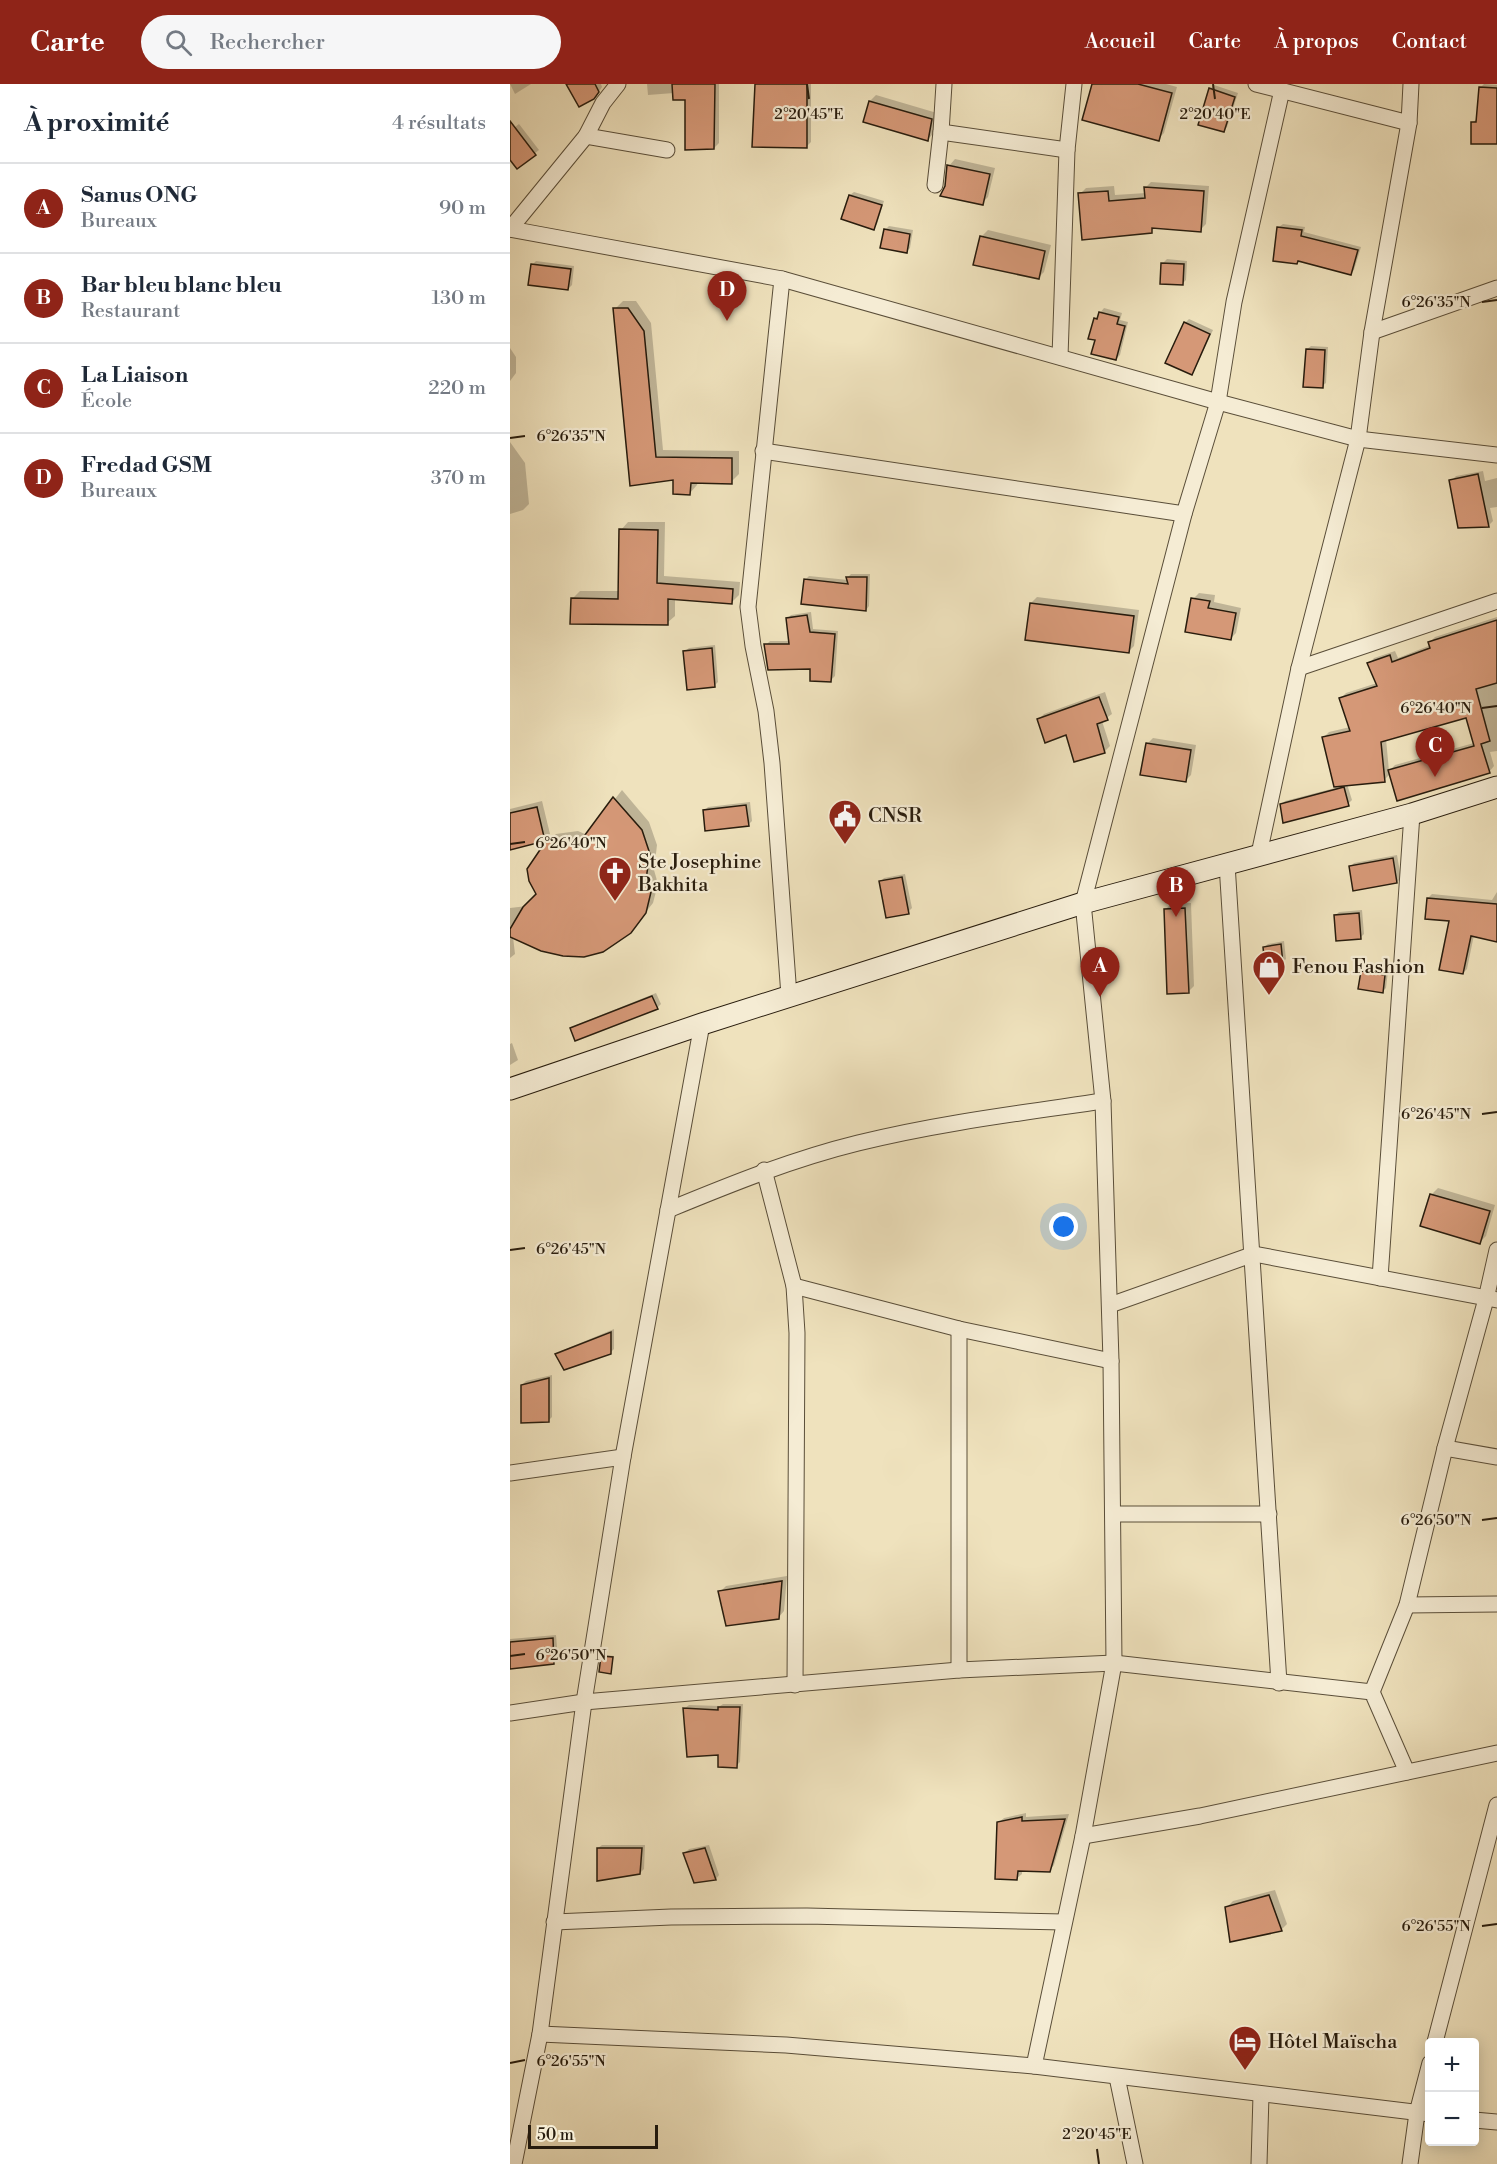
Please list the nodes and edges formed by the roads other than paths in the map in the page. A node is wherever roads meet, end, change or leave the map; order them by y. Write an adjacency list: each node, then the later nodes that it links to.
1 (618, 84): 9 (street)
2 (944, 84): 8 (street)
3 (1074, 84): 11 (street)
4 (1256, 84): 6 (street)
5 (1411, 84): 7 (street)
6 (1282, 90): 7 (street); 18 (street)
7 (1409, 123): 16 (street)
8 (941, 132): 11 (street); 12 (street)
9 (586, 136): 10 (street); 13 (street)
10 (667, 150)
11 (1068, 150): 17 (street)
12 (935, 185)
13 (510, 229): 14 (street)
14 (782, 279): 17 (street); 20 (street)
15 (1497, 288): 16 (street)
16 (1372, 332): 19 (street)
17 (1060, 357): 18 (street)
18 (1218, 402): 19 (street); 22 (street)
19 (1358, 439): 21 (street); 24 (street)
20 (764, 451): 22 (street); 30 (street)
21 (1497, 455)
22 (1184, 514): 29 (street)
23 (1497, 601): 24 (street)
24 (1299, 668): 27 (street)
25 (1497, 787): 26 (main road)
26 (1412, 814): 27 (main road); 38 (street)
27 (1259, 854): 28 (main road)
28 (1227, 864): 29 (main road); 37 (street)
29 (1083, 903): 30 (main road); 33 (street)
30 (789, 996): 31 (main road)
31 (702, 1024): 32 (main road); 35 (street)
32 (510, 1089)
33 (1103, 1101): 34 (street); 41 (street)
34 (764, 1170): 35 (street); 39 (street)
35 (668, 1210): 45 (street)
36 (1497, 1250): 40 (street)
37 (1254, 1254): 38 (street); 41 (street); 49 (street)
38 (1380, 1278): 40 (street)
39 (794, 1286): 42 (street); 55 (street)
40 (1492, 1299): 44 (street)
41 (1110, 1305): 43 (street)
42 (959, 1329): 43 (street); 53 (street)
43 (1111, 1361): 48 (street)
44 (1445, 1448): 46 (street); 51 (street)
45 (623, 1457): 47 (street); 57 (street)
46 (1497, 1457)
47 (510, 1473)
48 (1113, 1514): 49 (street); 52 (street)
49 (1269, 1514): 54 (street)
50 (1497, 1604): 51 (street)
51 (1407, 1605): 56 (street)
52 (1114, 1663): 53 (street); 54 (street); 62 (street)
53 (959, 1670): 55 (street)
54 (1279, 1683): 56 (street)
55 (795, 1685): 57 (street)
56 (1372, 1692): 60 (street)
57 (584, 1702): 58 (street); 63 (street)
58 (510, 1713)
59 (1497, 1753): 60 (street)
60 (1407, 1772): 62 (street)
61 (1497, 1805): 66 (street)
62 (1083, 1836): 64 (street)
63 (554, 1922): 64 (street); 65 (street)
64 (1064, 1922): 67 (street)
65 (540, 2034): 67 (street); 74 (street)
66 (1436, 2038)
67 (1034, 2066): 68 (street)
68 (1117, 2078): 70 (street); 75 (street)
69 (1426, 2092): 71 (street)
70 (1261, 2095): 71 (street); 76 (street)
71 (1423, 2114): 77 (street)
72 (1479, 2120): 73 (street)
73 (1497, 2122)
74 (514, 2164)
75 (1135, 2164)
76 (1259, 2164)
77 (1410, 2164)

